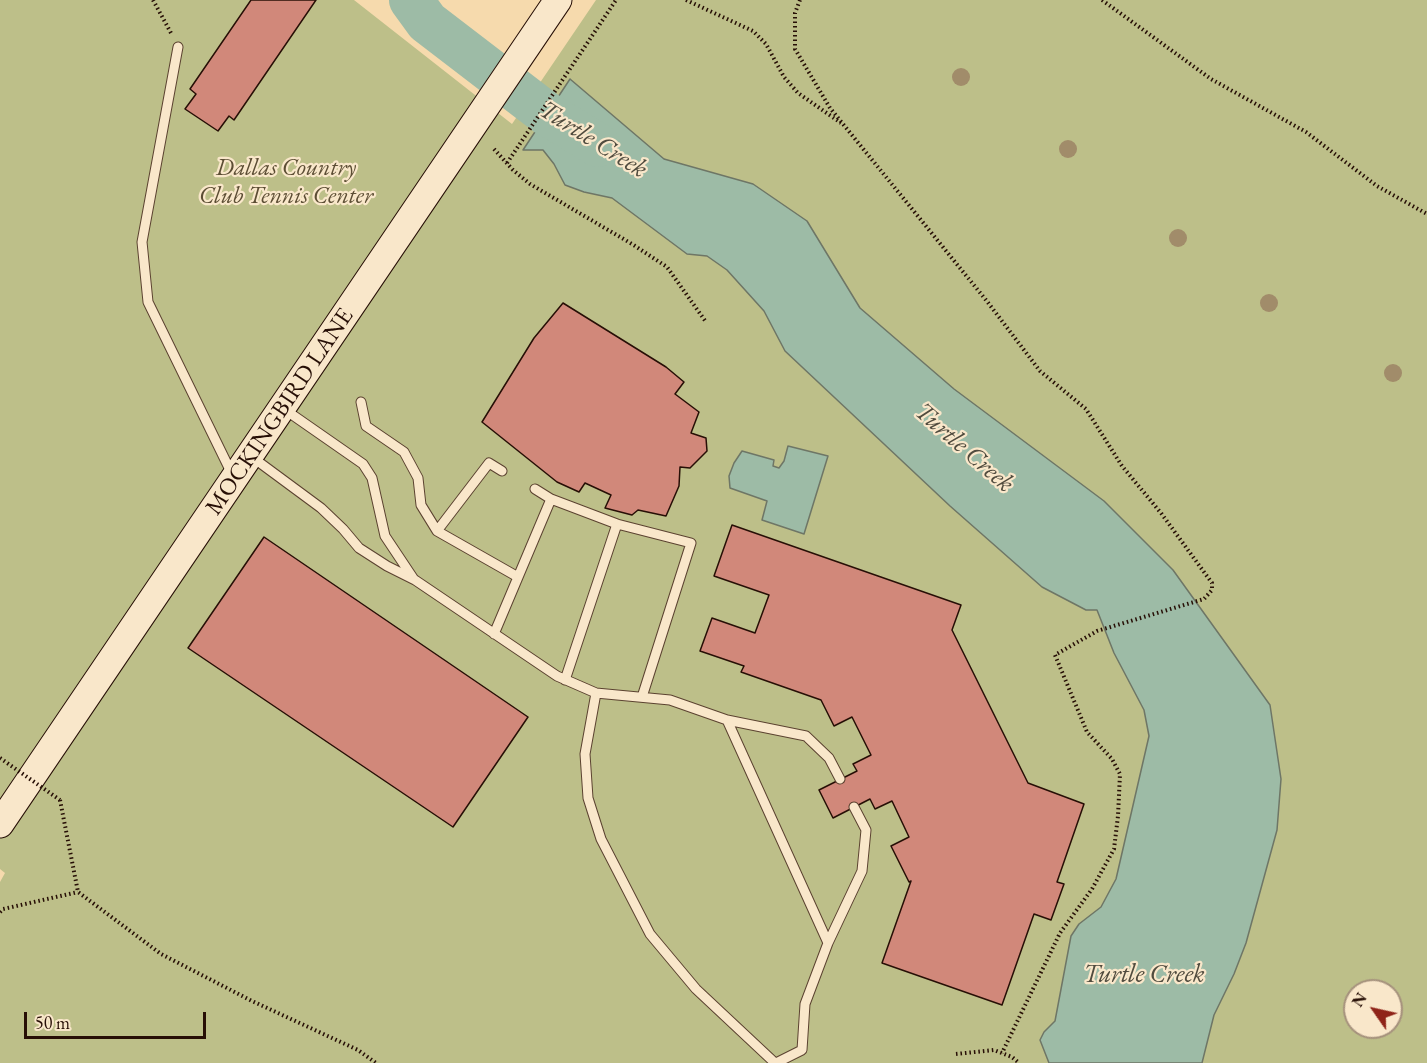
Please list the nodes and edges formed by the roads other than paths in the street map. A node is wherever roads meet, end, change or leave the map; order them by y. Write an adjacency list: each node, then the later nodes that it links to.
1 (558, 0): 4 (main road, MOCKINGBIRD LANE)
2 (178, 47): 7 (lane)
3 (361, 402): 11 (lane)
4 (282, 408): 5 (main road, MOCKINGBIRD LANE); 13 (lane)
5 (250, 456): 7 (main road, MOCKINGBIRD LANE); 13 (lane)
6 (502, 471): 11 (lane)
7 (234, 478): 21 (main road, MOCKINGBIRD LANE)
8 (535, 489): 9 (lane)
9 (551, 499): 10 (lane); 12 (lane)
10 (617, 524): 15 (lane); 17 (lane)
11 (437, 531): 12 (lane)
12 (519, 577): 14 (lane)
13 (414, 580): 14 (lane)
14 (494, 634): 15 (lane)
15 (565, 680): 16 (lane)
16 (596, 693): 17 (lane); 23 (lane)
17 (642, 697): 18 (lane)
18 (727, 720): 19 (lane); 22 (lane)
19 (840, 779)
20 (854, 807): 22 (lane)
21 (0, 824)
22 (828, 943): 23 (lane)
23 (776, 1063)

